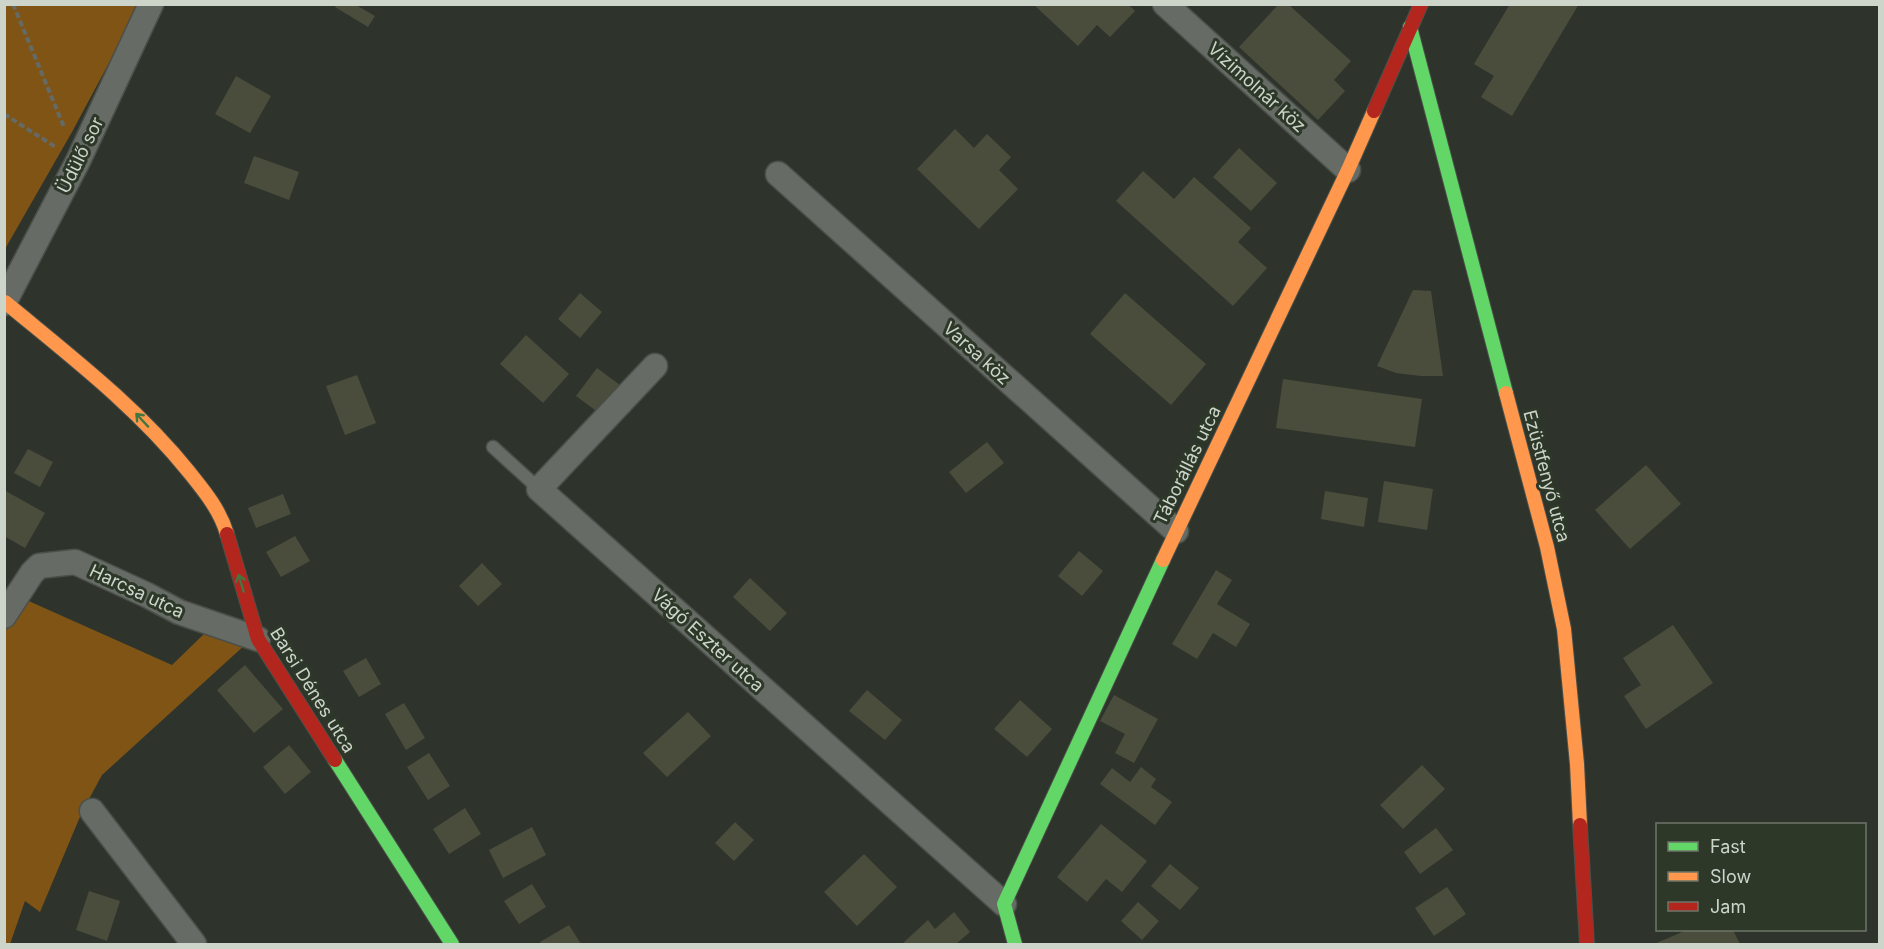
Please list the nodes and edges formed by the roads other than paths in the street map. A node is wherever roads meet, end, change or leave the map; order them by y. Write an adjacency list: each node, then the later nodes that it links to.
1 (151, 4): 7 (street, Üdülő sor)
2 (1165, 4): 5 (street, Vízimolnár köz)
3 (1422, 4): 4 (street, Táborállás utca)
4 (1410, 27): 5 (street, Táborállás utca); 19 (street, Ezüstfenyő utca)
5 (1348, 170): 11 (street, Táborállás utca)
6 (778, 174): 11 (street, Varsa köz)
7 (5, 303): 13 (street, Barsi Dénes utca, one-way to 7)
8 (655, 366): 10 (street)
9 (493, 447): 10 (lane)
10 (539, 489): 15 (street, Vágó Eszter utca)
11 (1176, 531): 15 (street, Táborállás utca)
12 (4, 616): 13 (street, Harcsa utca)
13 (258, 639): 17 (street, Barsi Dénes utca)
14 (92, 811): 16 (street)
15 (1004, 904): 18 (street)
16 (194, 945)
17 (452, 945)
18 (1015, 945)
19 (1587, 945)

